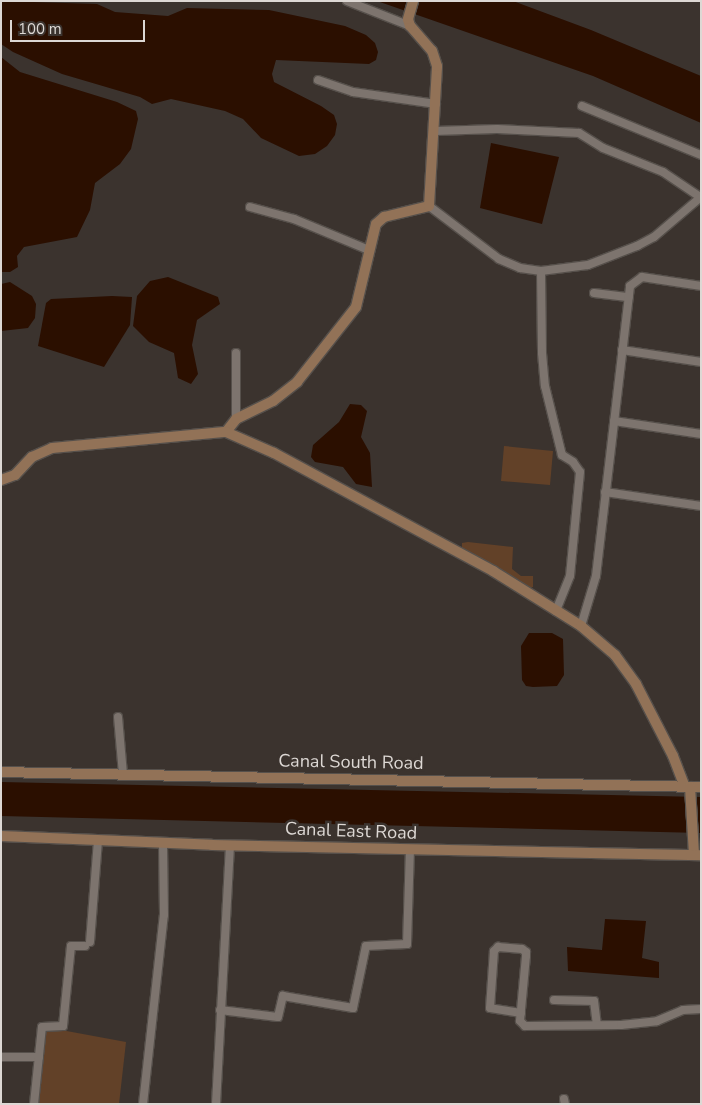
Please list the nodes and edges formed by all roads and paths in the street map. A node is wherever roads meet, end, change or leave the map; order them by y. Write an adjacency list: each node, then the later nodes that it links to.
1 (347, 1): 3 (street)
2 (413, 1): 3 (street)
3 (409, 22): 5 (street)
4 (318, 80): 5 (street)
5 (436, 104): 7 (street)
6 (582, 106): 8 (street)
7 (435, 131): 9 (street); 10 (street)
8 (701, 155)
9 (700, 197): 13 (street)
10 (429, 206): 12 (street); 13 (street)
11 (250, 207): 12 (street)
12 (369, 250): 20 (street)
13 (542, 271): 27 (street)
14 (701, 286): 16 (street)
15 (594, 294): 16 (street)
16 (629, 297): 17 (street)
17 (622, 350): 19 (street); 21 (street)
18 (236, 353): 20 (street)
19 (701, 362)
20 (236, 419): 22 (street)
21 (614, 422): 23 (street); 25 (street)
22 (226, 432): 24 (street); 27 (street)
23 (701, 434)
24 (1, 480)
25 (605, 492): 26 (street); 28 (street)
26 (701, 506)
27 (556, 611): 28 (street)
28 (581, 626): 32 (street)
29 (118, 717): 31 (street)
30 (1, 772): 31 (street, Canal South Road)
31 (123, 774): 32 (street, Canal South Road)
32 (691, 789): 38 (street)
33 (1, 836): 34 (street, Canal East Road)
34 (98, 840): 35 (street, Canal East Road); 45 (street)
35 (163, 844): 36 (street, Canal East Road); 47 (street)
36 (230, 845): 37 (street, Canal East Road); 41 (street)
37 (410, 849): 38 (street, Canal East Road); 41 (street)
38 (697, 855)
39 (554, 1000): 43 (street)
40 (701, 1009): 43 (street)
41 (220, 1010): 48 (street)
42 (521, 1013): 42 (street); 43 (street)
43 (597, 1025)
44 (1, 1057): 45 (street)
45 (39, 1057): 46 (street)
46 (34, 1104)
47 (143, 1104)
48 (216, 1104)

